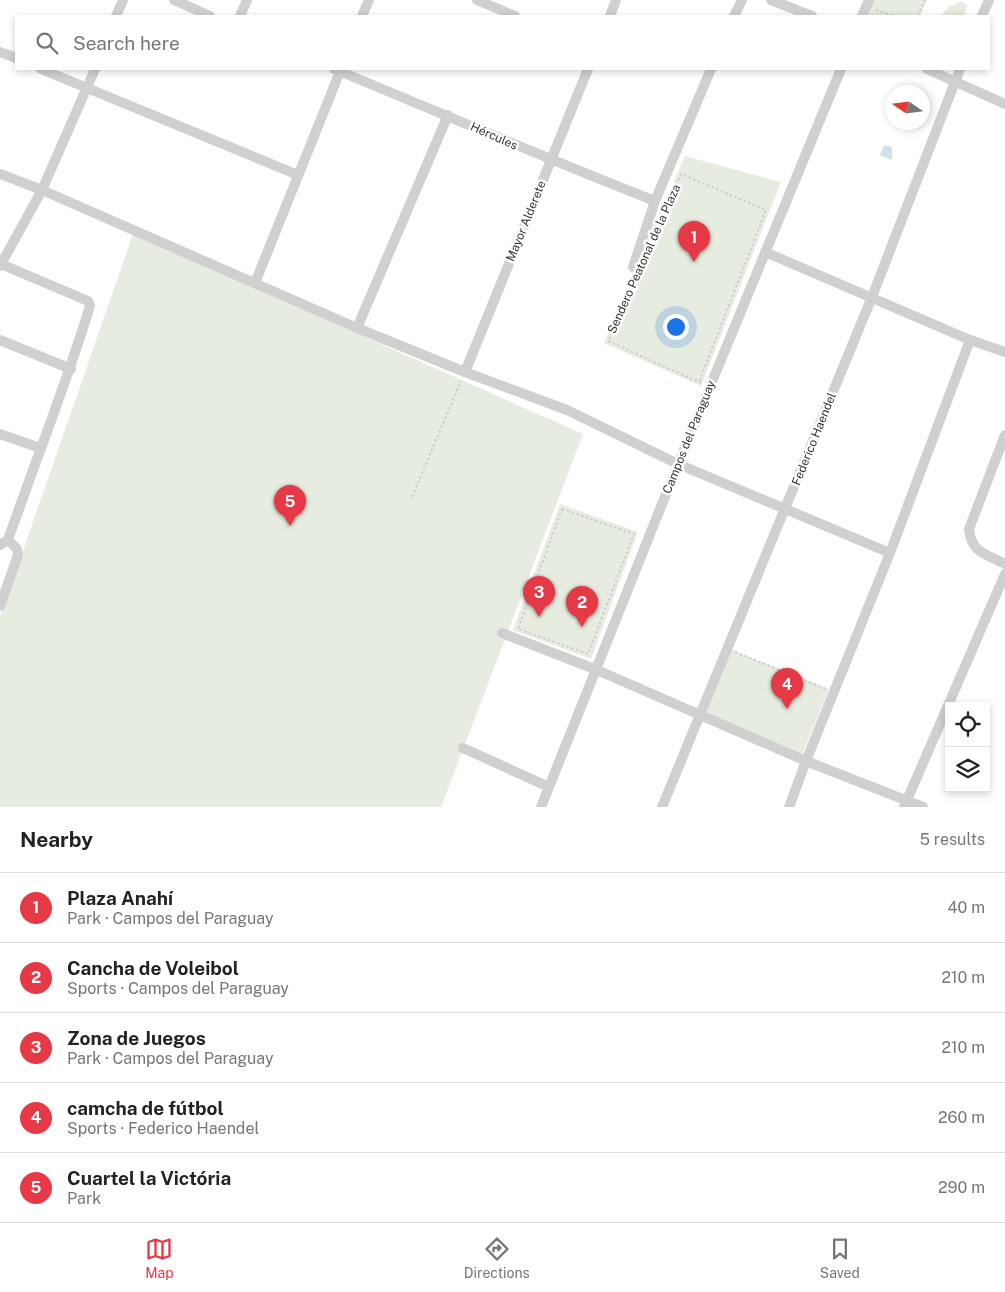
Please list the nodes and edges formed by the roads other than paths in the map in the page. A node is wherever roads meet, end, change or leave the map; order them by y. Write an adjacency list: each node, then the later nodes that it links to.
1 (123, 0): 11 (street)
2 (174, 0): 12 (street)
3 (247, 0): 13 (street)
4 (369, 0): 14 (street)
5 (477, 0): 15 (street)
6 (616, 0): 16 (street)
7 (742, 0): 17 (street)
8 (771, 0): 18 (street)
9 (989, 0): 20 (street)
10 (869, 4): 19 (street)
11 (116, 15)
12 (208, 15)
13 (240, 15)
14 (362, 15)
15 (513, 15)
16 (610, 15)
17 (734, 15)
18 (809, 15)
19 (863, 15)
20 (982, 15)
21 (0, 52): 22 (street)
22 (15, 58)
23 (43, 70): 32 (street)
24 (95, 70): 32 (street)
25 (338, 70): 34 (street, Hércules); 37 (street)
26 (588, 70): 35 (street, Mayor Alderete)
27 (712, 70): 39 (street)
28 (841, 70): 40 (street, Campos del Paraguay)
29 (929, 70): 31 (street)
30 (960, 70): 31 (street, Federico Haendel)
31 (954, 83): 33 (street); 44 (street, Federico Haendel)
32 (87, 88): 37 (street); 38 (street)
33 (1005, 104)
34 (448, 115): 35 (street, Hércules); 45 (street)
35 (550, 160): 39 (street, Hércules); 50 (street, Mayor Alderete)
36 (0, 174): 38 (street)
37 (298, 175): 43 (street)
38 (42, 190): 41 (street); 43 (street)
39 (655, 201): 42 (street)
40 (765, 252): 44 (street); 54 (street, Campos del Paraguay)
41 (0, 265): 49 (street)
42 (636, 269)
43 (255, 283): 45 (street)
44 (872, 297): 47 (street); 55 (street, Federico Haendel)
45 (357, 328): 50 (street)
46 (0, 340): 49 (street)
47 (970, 340): 48 (street); 57 (street)
48 (1005, 352)
49 (70, 369): 53 (street)
50 (465, 372): 54 (street)
51 (0, 434): 53 (street)
52 (1005, 435): 58 (street)
53 (40, 448): 56 (street)
54 (678, 464): 55 (street); 62 (street, Campos del Paraguay)
55 (786, 508): 57 (street); 63 (street, Federico Haendel)
56 (4, 543): 60 (street)
57 (890, 553): 65 (street)
58 (1005, 564)
59 (1005, 574): 67 (street)
60 (0, 606)
61 (502, 633): 62 (street)
62 (597, 670): 63 (street); 66 (street, Campos del Paraguay)
63 (701, 715): 65 (street); 69 (street, Federico Haendel)
64 (463, 748): 66 (street)
65 (806, 761): 67 (street); 70 (street)
66 (549, 787): 68 (street, Campos del Paraguay)
67 (905, 803): 71 (street)
68 (541, 807)
69 (662, 807)
70 (789, 807)
71 (923, 807)

